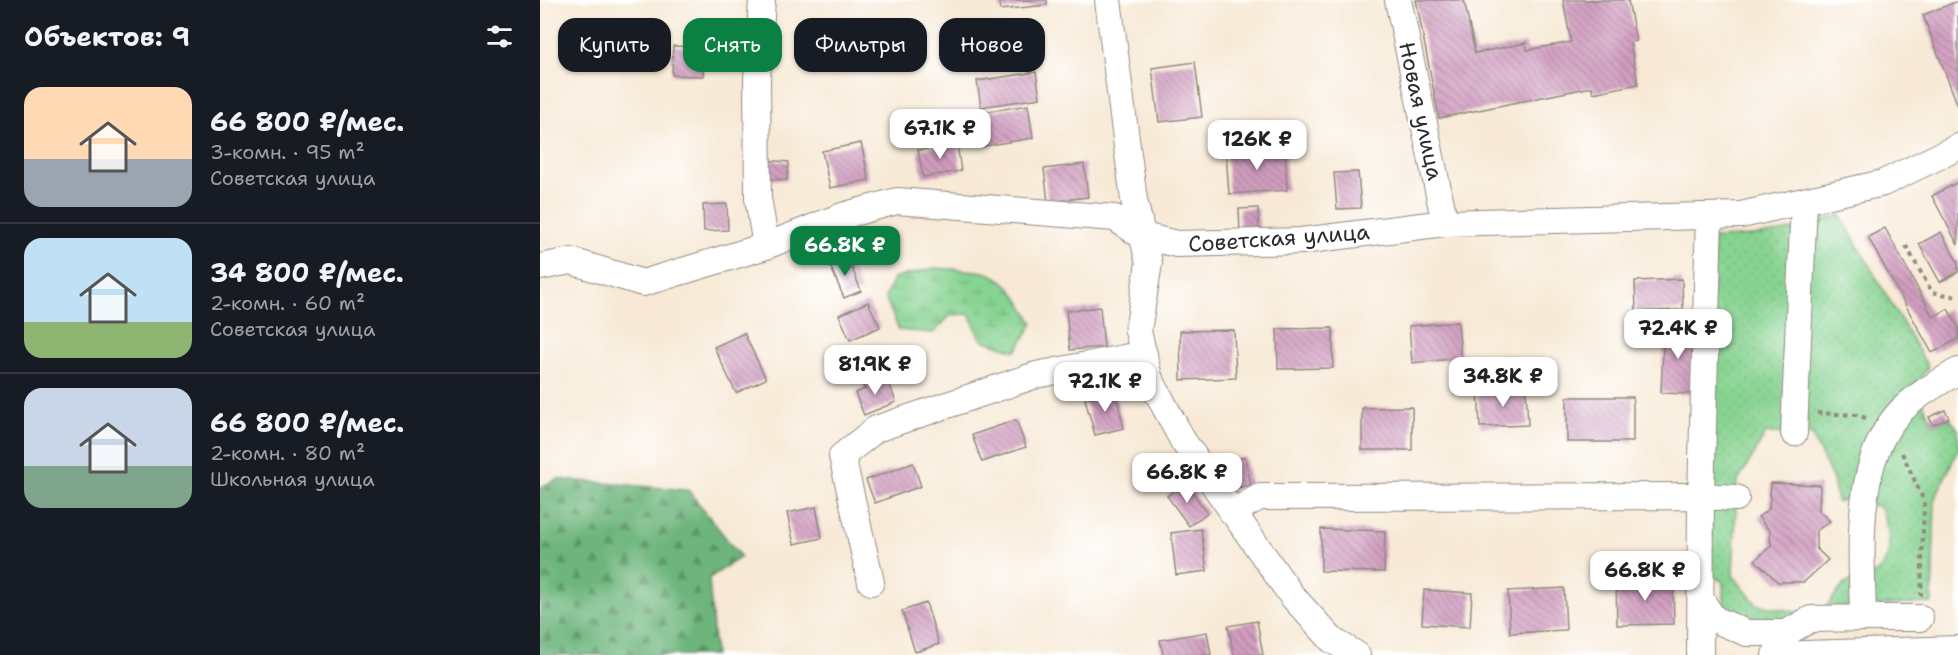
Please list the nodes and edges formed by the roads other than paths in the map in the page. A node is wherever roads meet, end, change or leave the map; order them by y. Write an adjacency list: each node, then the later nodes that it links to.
1 (762, 0): 9 (street)
2 (1108, 0): 8 (street)
3 (1398, 0): 7 (street, Новая улица)
4 (1958, 147): 5 (street, Советская улица)
5 (1804, 201): 6 (street, Советская улица); 13 (street)
6 (1709, 216): 7 (street, Советская улица); 14 (street)
7 (1444, 223): 8 (street, Советская улица)
8 (1142, 236): 9 (street, Советская улица); 11 (street)
9 (766, 246): 10 (street, Советская улица)
10 (540, 267)
11 (1144, 354): 16 (street); 17 (street)
12 (1958, 371): 19 (street)
13 (1794, 424)
14 (1701, 496): 15 (street); 16 (street); 18 (street)
15 (1736, 498)
16 (1232, 512): 22 (street)
17 (871, 582)
18 (1701, 600): 19 (street); 23 (street)
19 (1863, 618): 20 (street)
20 (1920, 618)
21 (1958, 649): 24 (street)
22 (1357, 655)
23 (1700, 655)
24 (1775, 655)

